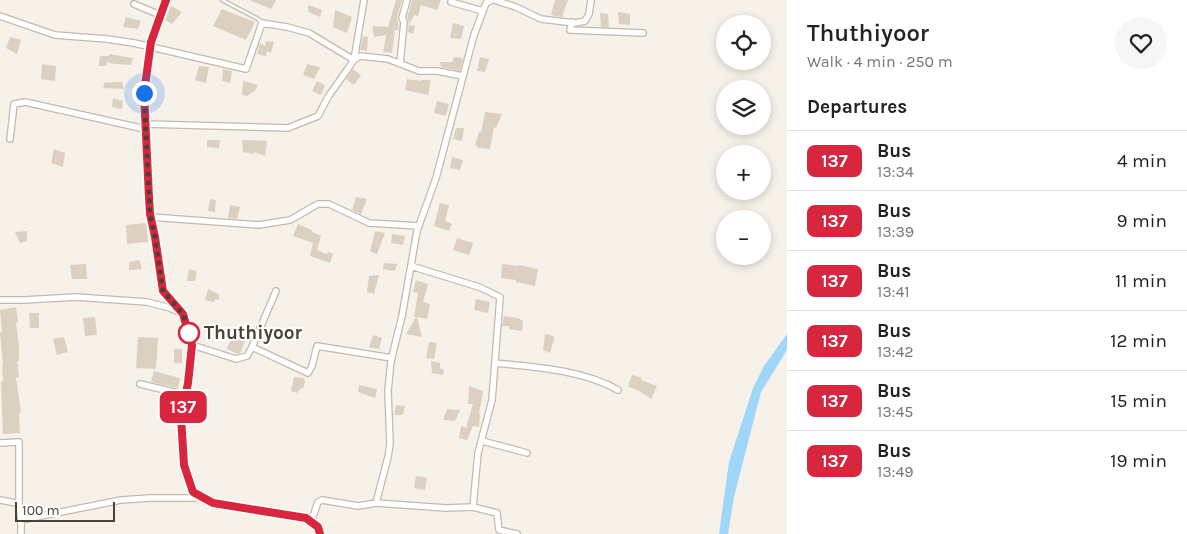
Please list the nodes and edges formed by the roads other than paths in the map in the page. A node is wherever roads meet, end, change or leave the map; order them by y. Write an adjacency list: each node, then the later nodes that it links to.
1 (166, 0): 11 (main road)
2 (222, 0): 14 (lane)
3 (364, 0): 17 (street)
4 (407, 0): 18 (street)
5 (496, 0): 10 (street); 13 (street)
6 (591, 0): 13 (street)
7 (451, 2): 8 (street)
8 (463, 3): 10 (street)
9 (134, 4): 11 (street)
10 (483, 11): 19 (street)
11 (160, 15): 16 (main road)
12 (0, 16): 16 (street)
13 (572, 22): 15 (street)
14 (262, 23): 16 (street); 17 (street)
15 (643, 33)
16 (151, 46): 20 (main road)
17 (354, 60): 18 (street); 20 (street)
18 (400, 64): 19 (street)
19 (463, 76): 23 (street)
20 (145, 127): 21 (street); 22 (main road)
21 (10, 139)
22 (150, 217): 23 (street); 27 (main road)
23 (419, 226): 24 (street)
24 (411, 266): 30 (street); 31 (street)
25 (276, 291): 29 (street)
26 (0, 300): 27 (street)
27 (183, 314): 28 (main road)
28 (192, 345): 29 (street); 34 (main road)
29 (252, 347): 30 (street)
30 (392, 358): 40 (street)
31 (495, 363): 33 (street); 35 (street)
32 (140, 384): 34 (street)
33 (618, 390)
34 (186, 395): 38 (main road)
35 (482, 441): 37 (street); 42 (street)
36 (0, 443): 41 (street)
37 (527, 452)
38 (199, 496): 43 (street); 44 (main road)
39 (0, 500): 41 (street)
40 (376, 503): 42 (street); 44 (street)
41 (19, 505): 43 (street)
42 (473, 507): 47 (street)
43 (21, 520): 45 (street)
44 (311, 522): 46 (main road)
45 (21, 534)
46 (320, 534)
47 (517, 534)

